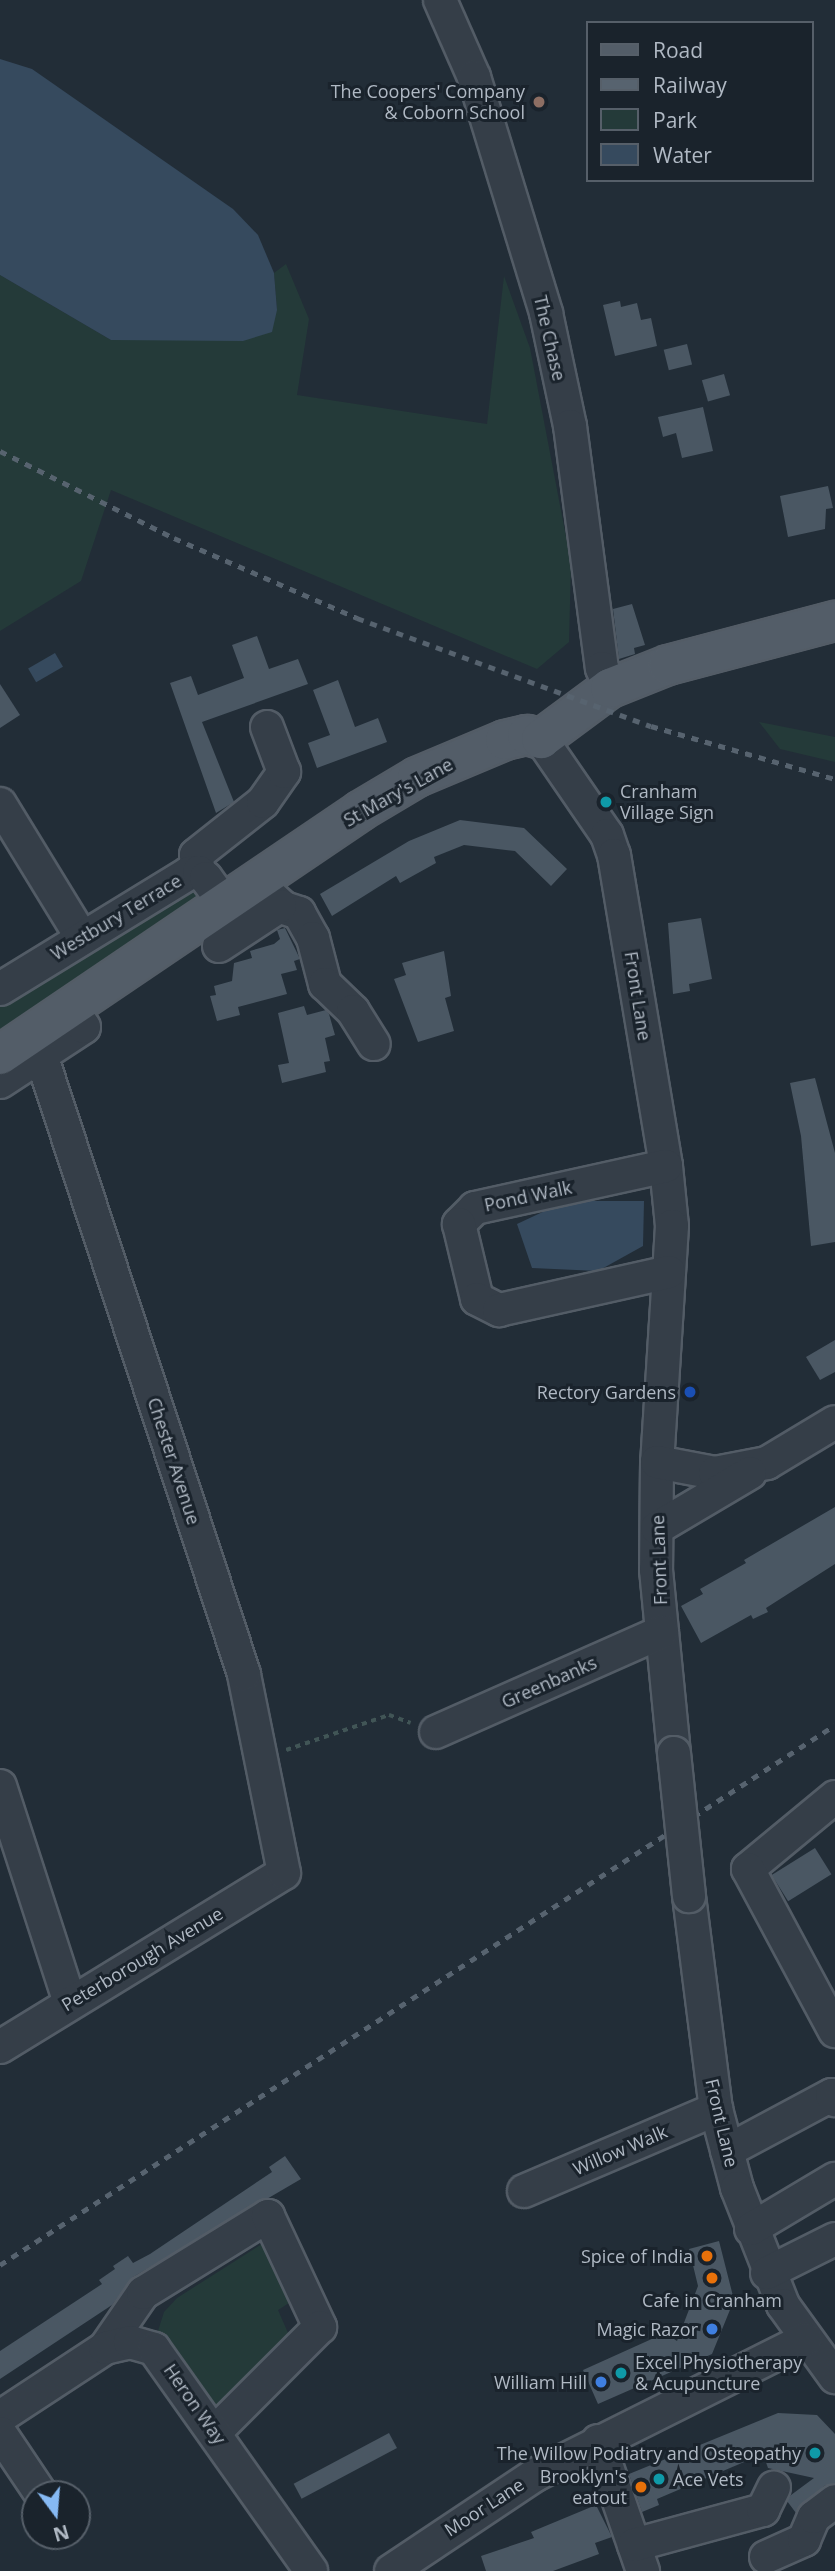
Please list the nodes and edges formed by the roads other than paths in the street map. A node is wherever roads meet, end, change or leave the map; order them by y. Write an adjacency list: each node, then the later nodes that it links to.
1 (440, 0): 3 (street, The Chase)
2 (835, 621): 3 (main road)
3 (610, 688): 5 (main road)
4 (267, 727): 7 (street)
5 (541, 739): 8 (main road, St Mary's Lane); 17 (street, Front Lane)
6 (0, 804): 9 (street)
7 (199, 872): 8 (street, Westbury Terrace); 9 (street, Westbury Terrace)
8 (254, 897): 10 (street); 12 (main road, St Mary's Lane); 13 (street, Westbury Terrace)
9 (81, 936): 11 (street, Westbury Terrace)
10 (219, 946)
11 (0, 989)
12 (72, 1010): 14 (main road, St Mary's Lane); 15 (street)
13 (374, 1044)
14 (0, 1055)
15 (41, 1055): 16 (street); 27 (street, Chester Avenue)
16 (0, 1082)
17 (666, 1166): 18 (street, Front Lane); 18 (street, Pond Walk)
18 (669, 1272): 20 (street, Front Lane)
19 (835, 1422): 21 (street)
20 (657, 1462): 21 (street); 22 (street, Front Lane)
21 (767, 1463): 22 (street)
22 (657, 1528): 23 (street, Front Lane)
23 (662, 1632): 24 (street, Greenbanks); 32 (street, Front Lane, bridge)
24 (436, 1732)
25 (0, 1786): 28 (street)
26 (835, 1797): 29 (street)
27 (284, 1873): 28 (street, Peterborough Avenue)
28 (70, 2003): 30 (street, Peterborough Avenue)
29 (835, 2031)
30 (0, 2047)
31 (835, 2100): 33 (street)
32 (716, 2109): 33 (street, Front Lane); 35 (street, Willow Walk)
33 (727, 2151): 36 (street, Front Lane)
34 (835, 2179): 36 (street)
35 (524, 2191)
36 (751, 2229): 38 (street, Front Lane)
37 (835, 2239): 38 (street)
38 (767, 2273): 39 (street, Front Lane)
39 (806, 2339): 41 (street, Front Lane); 45 (street, Moor Lane)
40 (105, 2348): 42 (street, Heron Way); 43 (street, Heron Way); 43 (street)
41 (835, 2377)
42 (0, 2417)
43 (215, 2432): 51 (street, Heron Way)
44 (0, 2433): 46 (street)
45 (598, 2441): 50 (street); 52 (street, Moor Lane)
46 (32, 2480)
47 (774, 2487): 50 (street)
48 (835, 2501): 49 (street)
49 (766, 2557)
50 (638, 2558)
51 (311, 2571)
52 (391, 2571)

